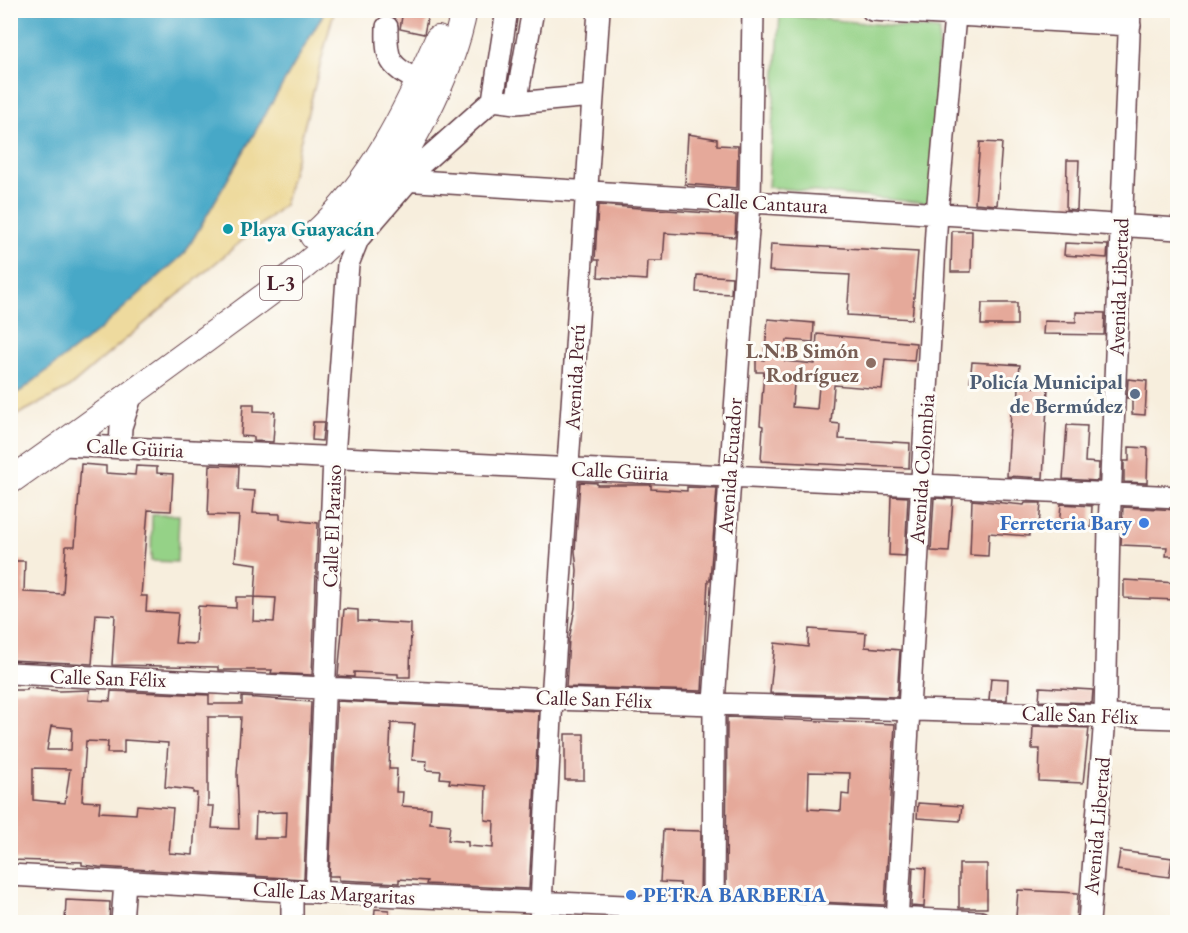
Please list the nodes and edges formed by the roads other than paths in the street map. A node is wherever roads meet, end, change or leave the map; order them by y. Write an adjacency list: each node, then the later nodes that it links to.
1 (448, 10): 11 (main road, L-3)
2 (464, 10): 15 (main road, L-3)
3 (507, 10): 13 (street)
4 (533, 10): 14 (street)
5 (599, 10): 12 (street, Avenida Perú)
6 (753, 10): 18 (street, Avenida Ecuador)
7 (872, 10): 8 (street)
8 (955, 16): 9 (street); 19 (street, Avenida Colombia)
9 (1130, 18): 20 (street, Avenida Libertad)
10 (387, 27): 11 (street)
11 (419, 81): 16 (main road, L-3)
12 (592, 96): 14 (street); 17 (street, Avenida Perú)
13 (492, 99): 14 (street); 15 (street)
14 (516, 103)
15 (396, 176): 16 (street, Calle Cantaura); 17 (street, Calle Cantaura); 22 (main road, L-3); 25 (street, Calle El Paraiso)
16 (359, 188): 26 (main road, L-3)
17 (585, 192): 18 (street, Calle Cantaura); 27 (street, Avenida Perú)
18 (750, 202): 19 (street, Calle Cantaura); 28 (street, Avenida Ecuador)
19 (938, 213): 20 (street, Calle Cantaura); 30 (street, Avenida Colombia)
20 (1121, 226): 21 (street, Calle Cantaura); 31 (street, Avenida Libertad)
21 (1178, 229)
22 (132, 394): 23 (main road, L-3); 24 (street)
23 (63, 445): 24 (street, Calle Güiria); 29 (main road, L-3)
24 (120, 448): 25 (street, Calle Güiria)
25 (334, 457): 27 (street, Calle Güiria); 34 (street, Calle El Paraiso)
26 (10, 464)
27 (570, 468): 28 (street, Calle Güiria); 35 (street, Avenida Perú)
28 (729, 476): 30 (street, Calle Güiria); 36 (street, Avenida Ecuador)
29 (10, 481)
30 (921, 485): 31 (street, Calle Güiria); 37 (street, Avenida Colombia)
31 (1110, 494): 32 (street, Calle Güiria); 38 (street, Avenida Libertad)
32 (1178, 497)
33 (10, 673): 34 (street, Calle San Félix)
34 (326, 687): 35 (street, Calle San Félix); 43 (street, Calle El Paraiso)
35 (552, 699): 36 (street, Calle San Félix); 44 (street, Avenida Perú)
36 (714, 702): 37 (street, Calle San Félix); 45 (street, Avenida Ecuador)
37 (909, 708): 38 (street, Calle San Félix); 46 (street, Avenida Colombia)
38 (1106, 717): 39 (street, Calle San Félix); 50 (street, Avenida Libertad)
39 (1178, 718)
40 (10, 875): 41 (street, Calle Las Margaritas)
41 (125, 882): 42 (street, Calle Las Margaritas); 47 (street)
42 (292, 891): 43 (street, Calle Las Margaritas); 48 (street)
43 (316, 892): 44 (street, Calle Las Margaritas)
44 (540, 912): 45 (street, Calle Las Margaritas)
45 (713, 916): 46 (street, Calle Las Margaritas)
46 (897, 920): 49 (street, Calle Las Margaritas)
47 (122, 922)
48 (292, 922)
49 (980, 922)
50 (1089, 922)

